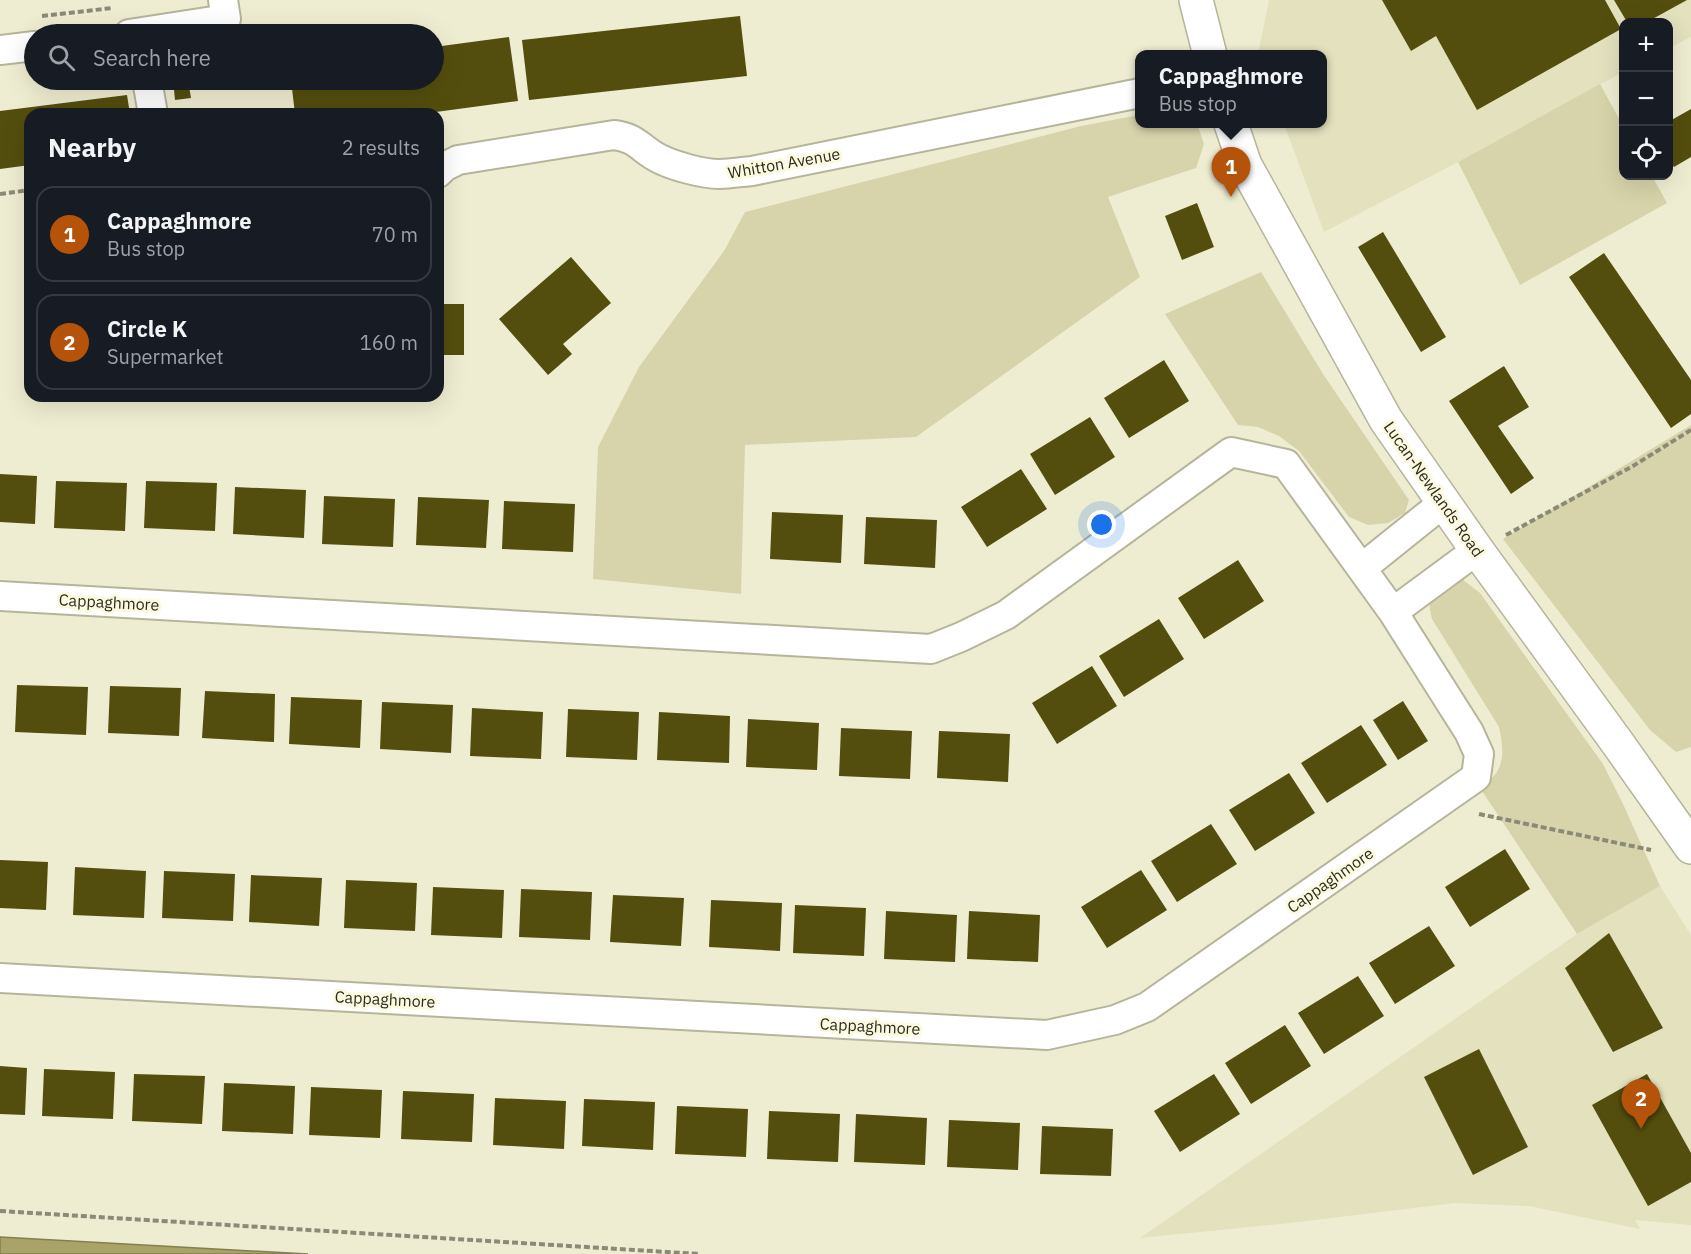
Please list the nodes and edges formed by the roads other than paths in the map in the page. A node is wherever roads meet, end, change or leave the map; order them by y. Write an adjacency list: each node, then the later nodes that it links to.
1 (1196, 0): 6 (street)
2 (224, 10): 3 (street)
3 (173, 24)
4 (24, 47): 5 (street)
5 (0, 50)
6 (1209, 50)
7 (149, 90): 9 (street)
8 (1135, 94): 11 (street, Whitton Avenue)
9 (152, 108)
10 (1233, 128): 12 (street, Lucan-Newlands Road)
11 (444, 167)
12 (1443, 503): 13 (street, Lucan-Newlands Road); 14 (street)
13 (1490, 543): 16 (street); 17 (street, Lucan-Newlands Road)
14 (1362, 568): 15 (street, Cappaghmore); 16 (street, Cappaghmore)
15 (0, 596)
16 (1393, 612): 18 (street, Cappaghmore)
17 (1687, 832)
18 (0, 978)

